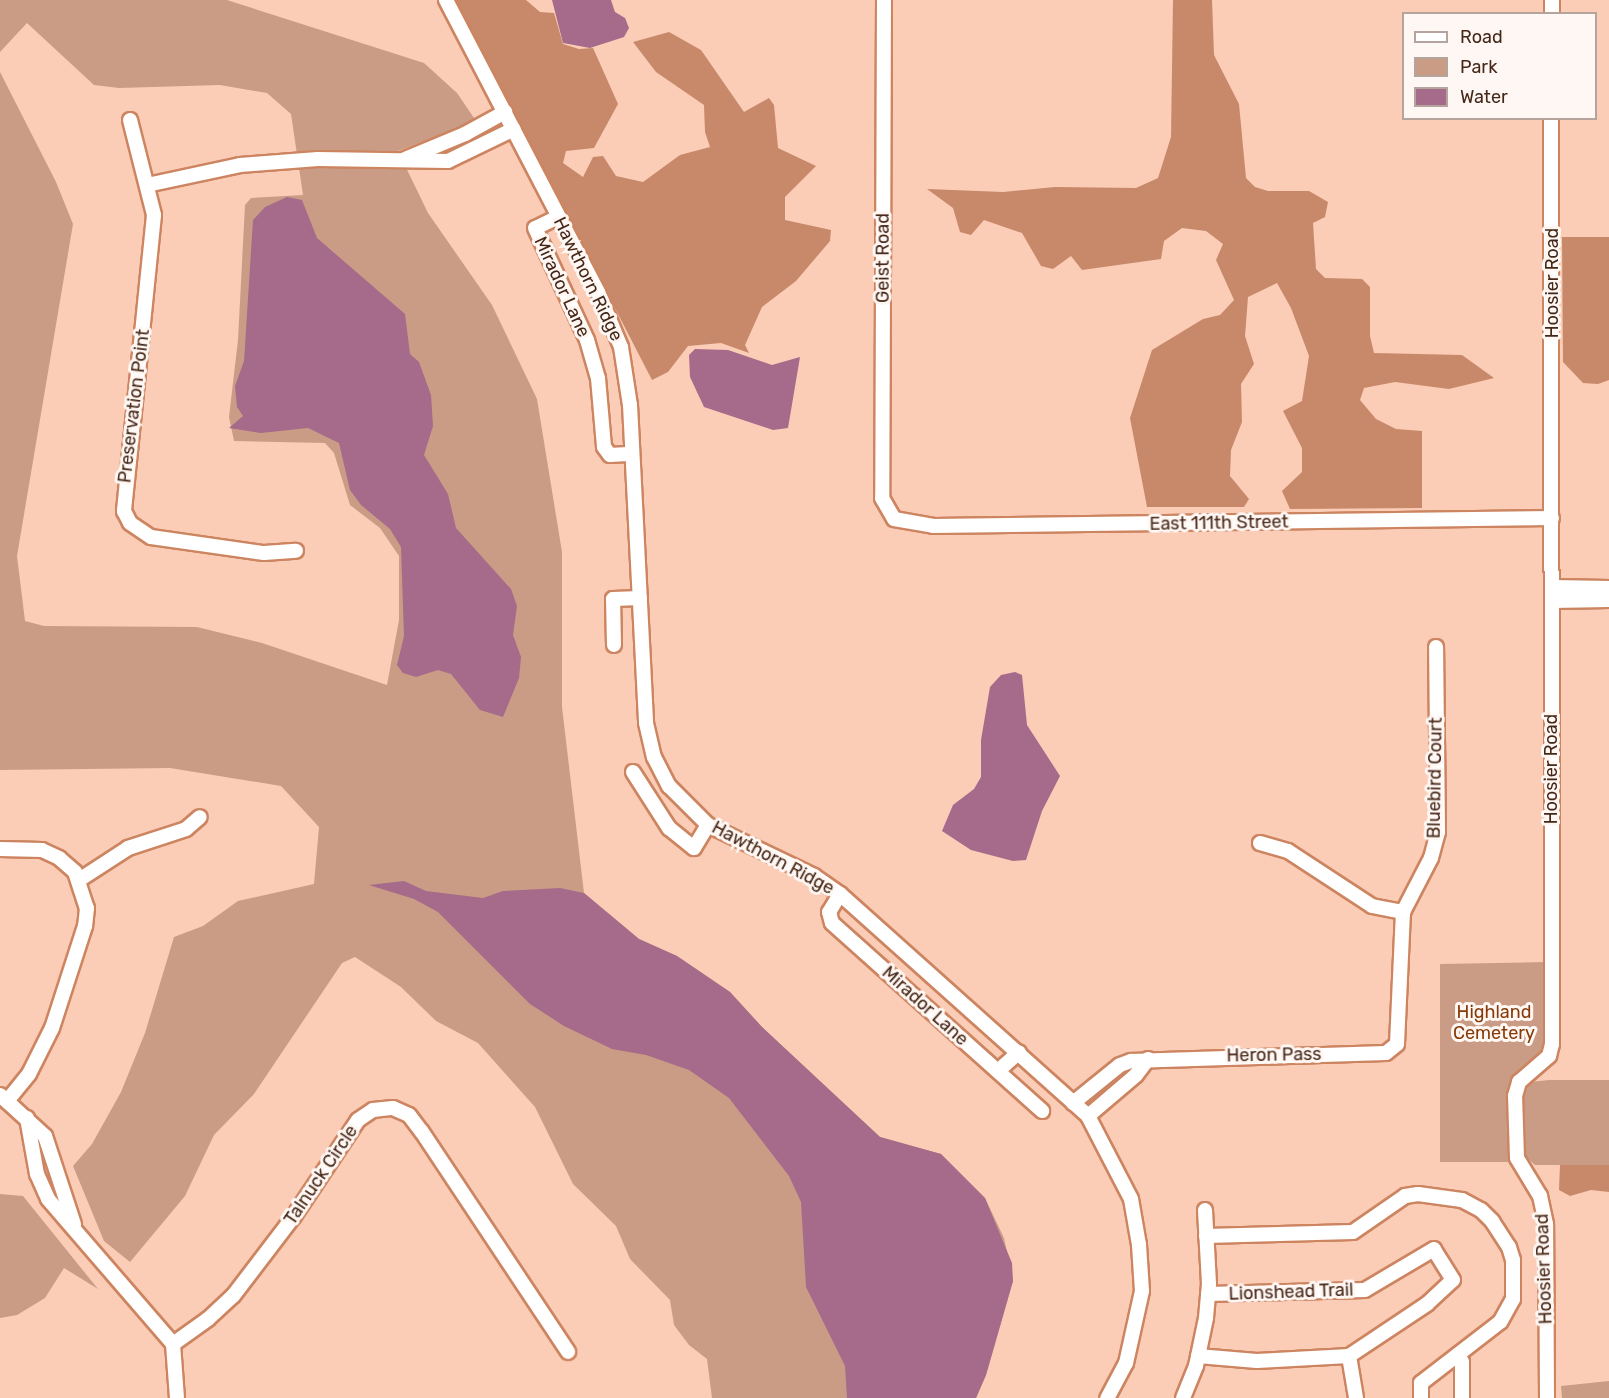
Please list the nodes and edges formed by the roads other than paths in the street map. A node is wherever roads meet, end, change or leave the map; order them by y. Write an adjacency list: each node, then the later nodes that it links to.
1 (446, 0): 3 (street, Hawthorn Ridge)
2 (884, 0): 11 (street, Geist Road)
3 (505, 112): 6 (street, Hawthorn Ridge); 7 (street)
4 (130, 120): 8 (street, Preservation Point)
5 (1551, 120): 12 (street, Hoosier Road)
6 (514, 129): 7 (street); 9 (street, Hawthorn Ridge)
7 (403, 160): 8 (street)
8 (147, 184): 13 (street, Preservation Point)
9 (558, 217): 10 (street, Hawthorn Ridge); 10 (street, Mirador Lane)
10 (632, 454): 16 (street, Hawthorn Ridge)
11 (888, 514): 12 (street, East 111th Street)
12 (1552, 518): 15 (street, Hoosier Road)
13 (296, 551)
14 (1609, 588): 15 (street)
15 (1552, 594): 17 (street); 52 (street, Hoosier Road)
16 (640, 598): 18 (street); 22 (street, Hawthorn Ridge)
17 (1609, 600)
18 (614, 645)
19 (1436, 647): 27 (street, Bluebird Court)
20 (633, 772): 22 (street)
21 (200, 817): 25 (street)
22 (708, 825): 26 (street, Hawthorn Ridge)
23 (1260, 843): 27 (street)
24 (0, 849): 25 (street)
25 (79, 880): 32 (street)
26 (840, 894): 29 (street, Hawthorn Ridge); 31 (street, Mirador Lane)
27 (1403, 912): 28 (street, Bluebird Court)
28 (1397, 1044): 30 (street, Heron Pass)
29 (1019, 1052): 31 (street); 33 (street, Hawthorn Ridge)
30 (1148, 1059): 33 (street, Heron Pass); 35 (street)
31 (998, 1071): 34 (street, Mirador Lane)
32 (4, 1098): 36 (street)
33 (1073, 1103): 35 (street, Hawthorn Ridge)
34 (1042, 1111)
35 (1088, 1116): 47 (street, Hawthorn Ridge)
36 (27, 1118): 38 (street); 38 (street)
37 (1205, 1210): 39 (street)
38 (81, 1236): 41 (street)
39 (1206, 1236): 40 (street); 43 (street)
40 (1208, 1294): 44 (street); 45 (street, Lionshead Trail)
41 (173, 1344): 42 (street, Talnuck Circle); 46 (street)
42 (568, 1352)
43 (1458, 1354): 50 (street); 51 (street)
44 (1198, 1356): 45 (street); 48 (street)
45 (1349, 1356): 49 (street)
46 (177, 1398)
47 (1107, 1398)
48 (1183, 1398)
49 (1356, 1398)
50 (1421, 1398)
51 (1462, 1398)
52 (1547, 1398)

